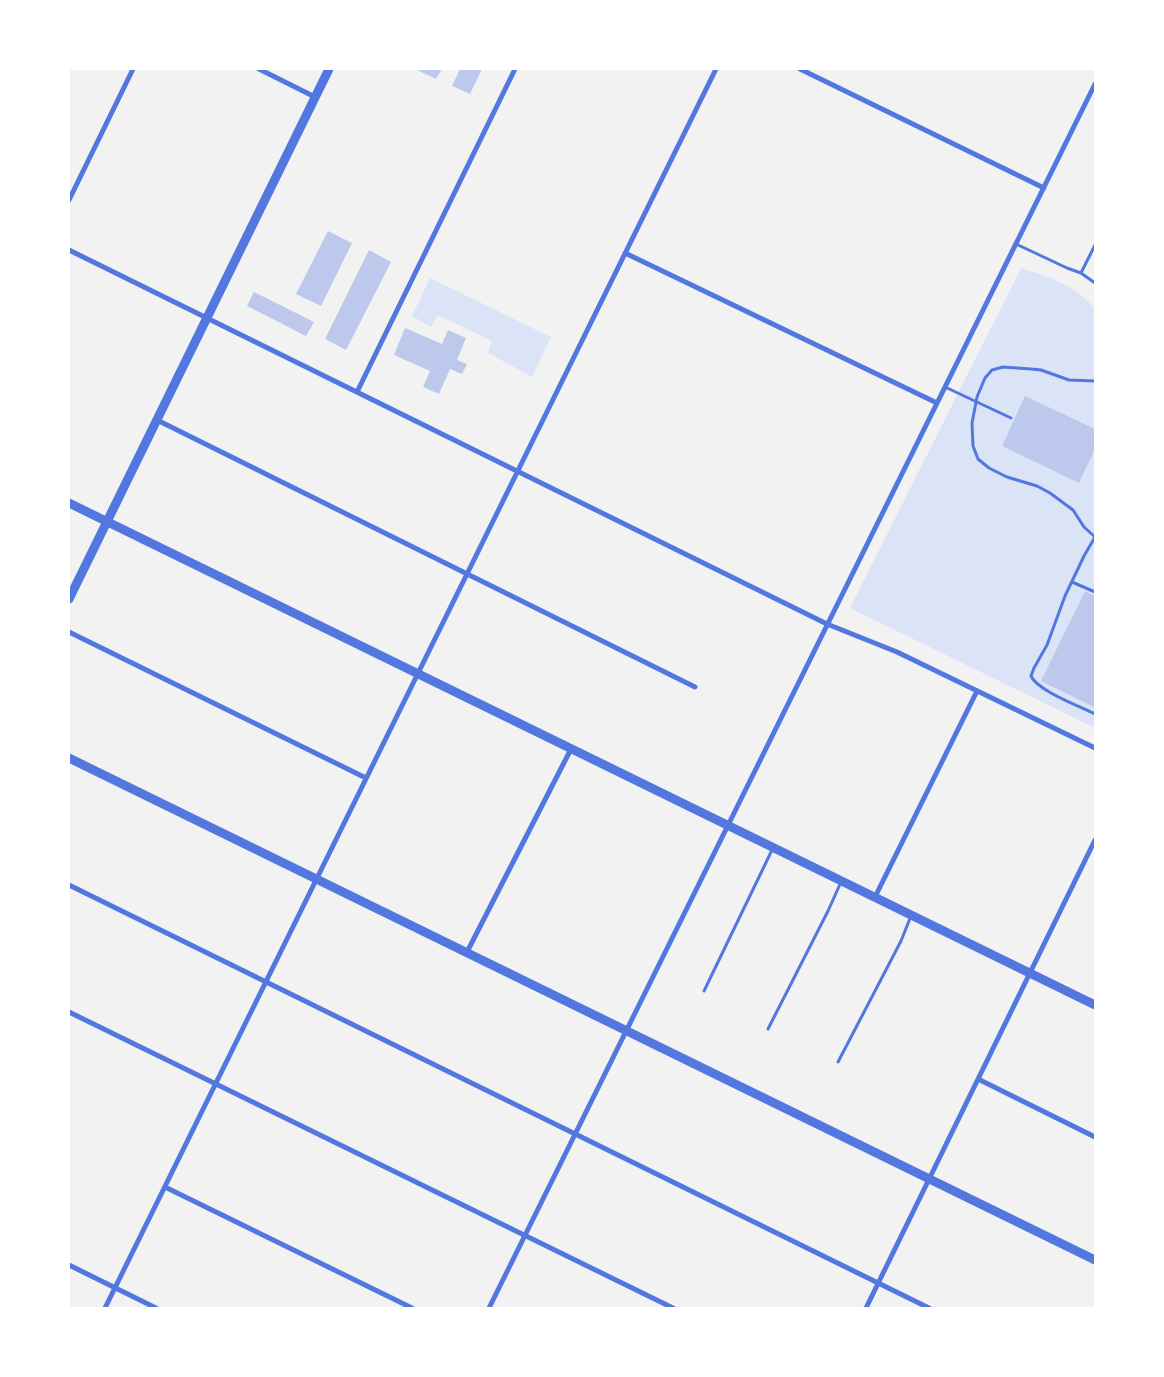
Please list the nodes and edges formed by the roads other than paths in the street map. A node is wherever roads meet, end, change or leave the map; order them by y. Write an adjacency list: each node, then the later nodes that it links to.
1 (133, 69): 10 (street)
2 (259, 69): 8 (street)
3 (329, 69): 8 (street)
4 (515, 69): 20 (street)
5 (716, 69): 14 (street)
6 (800, 69): 9 (street)
7 (1095, 84): 9 (street)
8 (316, 97): 17 (street)
9 (1044, 188): 11 (street)
10 (69, 200)
11 (1016, 244): 15 (lane); 19 (street)
12 (1095, 245): 15 (lane)
13 (69, 250): 17 (street)
14 (625, 253): 22 (street); 25 (street)
15 (1081, 273): 16 (lane)
16 (1095, 283)
17 (207, 318): 20 (street); 24 (street)
18 (1095, 381): 21 (lane)
19 (945, 387): 21 (lane); 22 (street)
20 (357, 392): 25 (street)
21 (976, 402): 23 (lane); 28 (lane)
22 (937, 403): 33 (street)
23 (1011, 418)
24 (157, 420): 27 (street); 29 (street)
25 (517, 472): 29 (street); 33 (street)
26 (69, 503): 27 (street)
27 (107, 521): 32 (street); 35 (street)
28 (1095, 537): 30 (lane)
29 (467, 573): 35 (street); 36 (street)
30 (1072, 582): 31 (lane); 38 (lane)
31 (1095, 592)
32 (69, 599)
33 (827, 624): 37 (street); 43 (street)
34 (69, 632): 42 (street)
35 (418, 674): 40 (street); 42 (street)
36 (696, 686)
37 (976, 690): 39 (street); 49 (street)
38 (1095, 714)
39 (1095, 748)
40 (571, 749): 43 (street); 51 (street)
41 (69, 758): 46 (street)
42 (366, 778): 46 (street)
43 (728, 825): 45 (street); 58 (street)
44 (1095, 840): 52 (street)
45 (774, 848): 47 (street); 54 (lane)
46 (316, 879): 51 (street); 53 (street)
47 (841, 881): 49 (street); 57 (lane)
48 (69, 885): 53 (street)
49 (875, 897): 50 (street)
50 (912, 915): 52 (street); 59 (lane)
51 (466, 952): 58 (street)
52 (1030, 973): 55 (street); 60 (street)
53 (266, 982): 61 (street); 62 (street)
54 (704, 990)
55 (1095, 1005)
56 (69, 1012): 61 (street)
57 (768, 1029)
58 (626, 1030): 62 (street); 64 (street)
59 (838, 1062)
60 (978, 1079): 63 (street); 64 (street)
61 (215, 1084): 65 (street); 66 (street)
62 (575, 1134): 66 (street); 69 (street)
63 (1095, 1137)
64 (929, 1179): 67 (street); 69 (street)
65 (165, 1187): 70 (street); 73 (street)
66 (525, 1236): 74 (street); 75 (street)
67 (1095, 1260)
68 (69, 1265): 70 (street)
69 (878, 1283): 76 (street); 77 (street)
70 (115, 1288): 71 (street); 72 (street)
71 (105, 1308)
72 (156, 1308)
73 (412, 1308)
74 (489, 1308)
75 (671, 1308)
76 (866, 1308)
77 (930, 1308)

